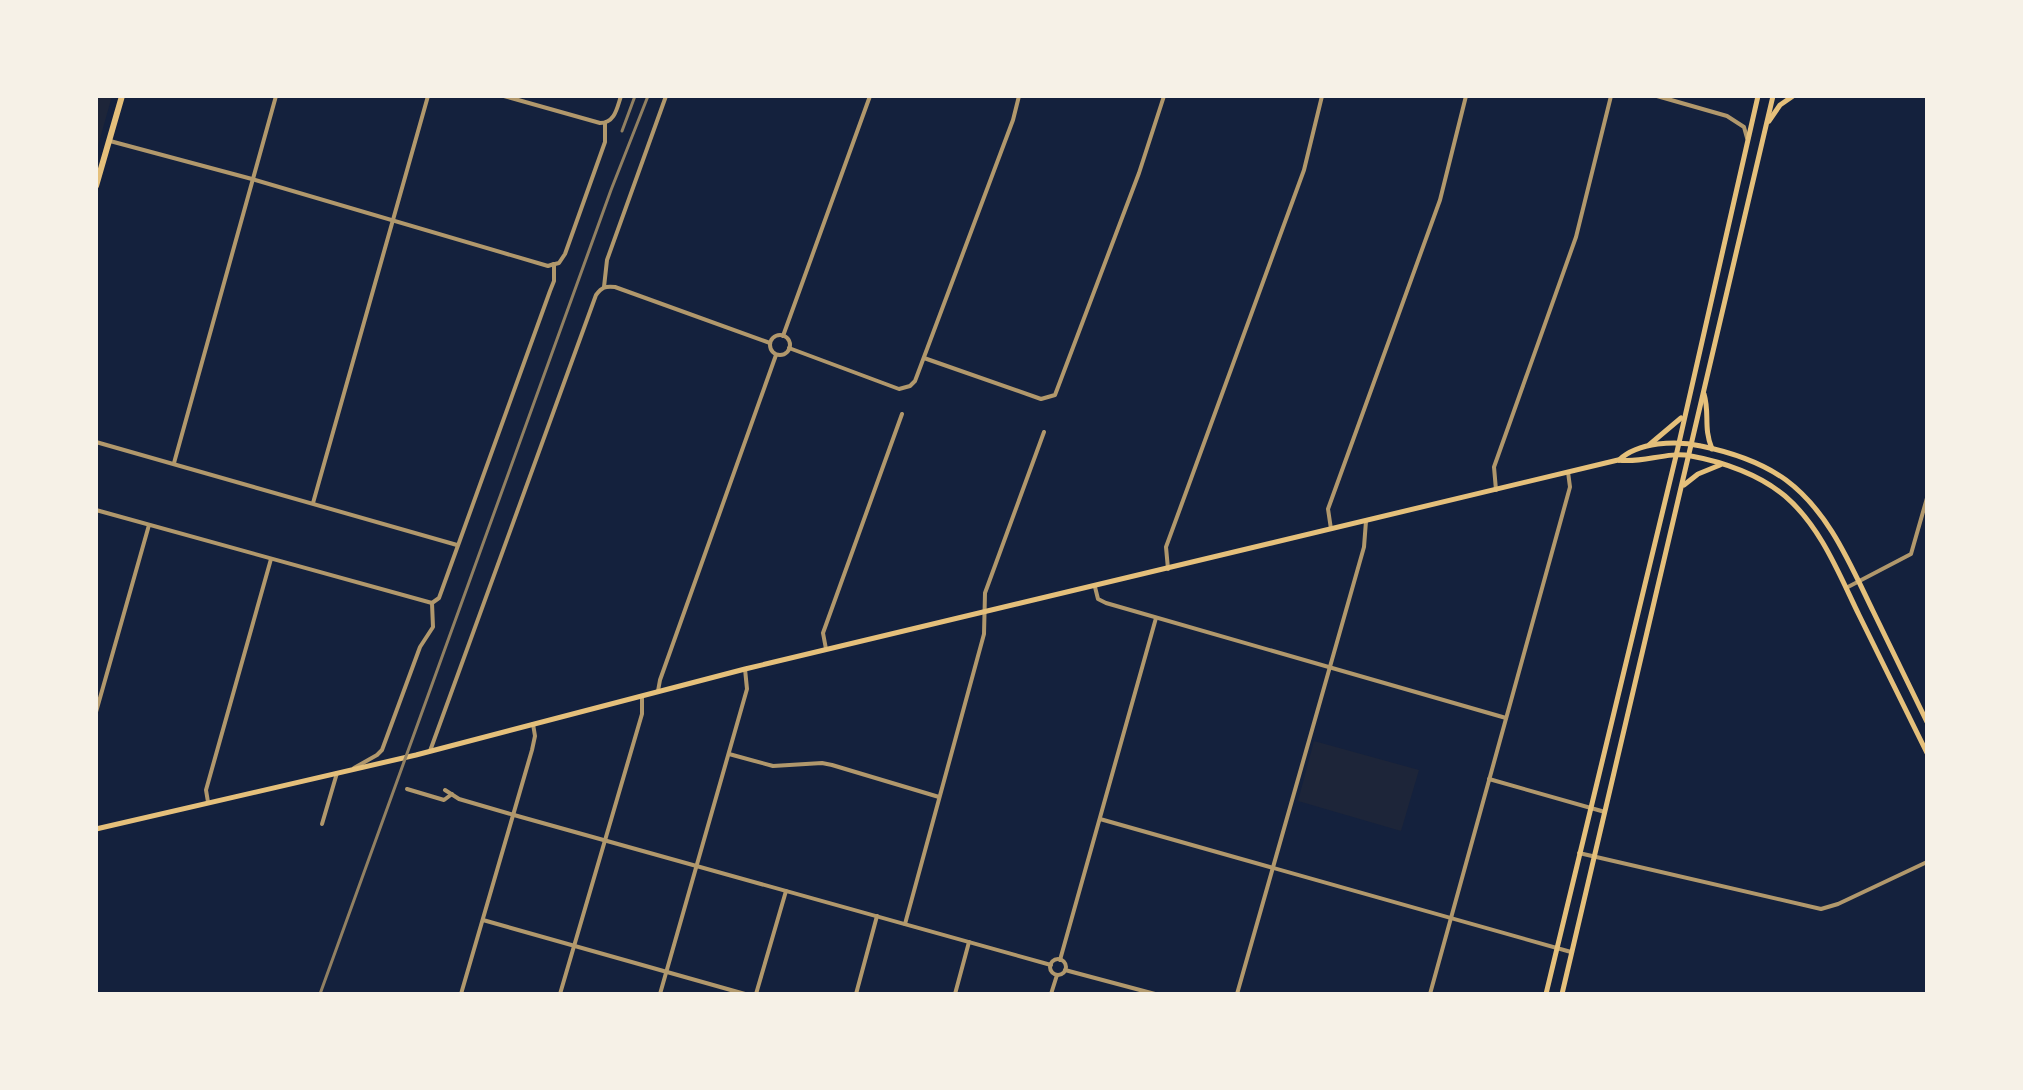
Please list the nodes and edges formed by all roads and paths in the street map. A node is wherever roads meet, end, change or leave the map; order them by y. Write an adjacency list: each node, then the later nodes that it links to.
1 (122, 96): 20 (highway)
2 (276, 96): 21 (street)
3 (428, 96): 23 (street)
4 (504, 96): 17 (street)
5 (621, 96): 17 (street)
6 (666, 96): 25 (street)
7 (870, 96): 26 (street)
8 (1019, 96): 30 (street)
9 (1164, 96): 30 (street)
10 (1322, 96): 57 (street)
11 (1466, 96): 54 (street)
12 (1611, 96): 47 (street)
13 (1657, 96): 19 (street)
14 (1758, 96): 19 (main road)
15 (1773, 96): 18 (main road)
16 (1793, 96): 18 (main road)
17 (602, 123): 24 (street)
18 (1765, 129): 31 (main road)
19 (1747, 138): 33 (main road)
20 (109, 141): 21 (street); 22 (highway)
21 (252, 179): 23 (street); 43 (street)
22 (96, 186)
23 (392, 220): 24 (street); 49 (street)
24 (554, 264): 55 (street)
25 (602, 288): 27 (street); 75 (street)
26 (783, 336): 27 (street); 28 (street)
27 (770, 343): 29 (street)
28 (789, 348): 29 (street); 30 (street)
29 (776, 355): 67 (street)
30 (924, 358)
31 (1704, 393): 37 (main road); 39 (main road)
32 (902, 414): 64 (street)
33 (1683, 417): 36 (main road); 38 (main road)
34 (1044, 432): 62 (street)
35 (96, 442): 43 (street)
36 (1678, 443): 37 (main road); 38 (main road); 41 (main road)
37 (1690, 444): 39 (main road); 40 (main road)
38 (1648, 446): 42 (main road)
39 (1712, 449): 58 (main road)
40 (1689, 455): 41 (main road); 44 (main road); 46 (main road)
41 (1676, 456): 42 (main road); 69 (main road)
42 (1618, 460): 45 (main road)
43 (174, 463): 49 (street)
44 (1721, 465): 46 (main road); 60 (main road)
45 (1568, 472): 47 (main road); 72 (street)
46 (1682, 486): 70 (main road)
47 (1496, 490): 52 (main road)
48 (1927, 498): 50 (street)
49 (313, 503): 55 (street)
50 (1926, 508): 58 (street)
51 (96, 510): 53 (street)
52 (1366, 521): 54 (main road); 65 (street)
53 (149, 525): 56 (street); 71 (street)
54 (1331, 529): 57 (main road)
55 (457, 545): 61 (street)
56 (271, 559): 61 (street); 85 (street)
57 (1168, 569): 59 (main road)
58 (1859, 582): 60 (street); 73 (main road)
59 (1095, 587): 62 (main road); 63 (street)
60 (1846, 588): 76 (main road)
61 (432, 603): 78 (street)
62 (985, 612): 64 (main road); 84 (street)
63 (1156, 618): 65 (street); 89 (street)
64 (826, 649): 66 (main road)
65 (1329, 668): 72 (street); 97 (street)
66 (745, 669): 67 (main road); 77 (street)
67 (658, 691): 68 (main road)
68 (642, 695): 74 (main road); 92 (street)
69 (1618, 695): 70 (main road); 86 (main road)
70 (1632, 699): 87 (main road)
71 (96, 712)
72 (1506, 718): 80 (street)
73 (1927, 722)
74 (533, 724): 75 (main road); 88 (street)
75 (430, 751): 78 (main road)
76 (1927, 753)
77 (729, 754): 84 (street); 96 (street)
78 (353, 768): 79 (main road)
79 (337, 772): 85 (main road); 90 (street)
80 (1489, 779): 86 (street); 100 (street)
81 (407, 789): 83 (street)
82 (445, 790): 83 (street)
83 (452, 794): 88 (street)
84 (939, 797): 102 (street)
85 (208, 802): 91 (main road)
86 (1590, 808): 87 (street); 93 (main road)
87 (1605, 812): 94 (main road)
88 (514, 815): 92 (street); 101 (street)
89 (1100, 819): 97 (street); 107 (street)
90 (322, 824)
91 (96, 829)
92 (604, 840): 96 (street); 104 (street)
93 (1579, 853): 94 (street); 105 (main road)
94 (1594, 856): 95 (street); 106 (main road)
95 (1927, 862)
96 (697, 866): 98 (street); 110 (street)
97 (1272, 868): 100 (street); 121 (street)
98 (786, 891): 99 (street); 116 (street)
99 (877, 916): 102 (street); 117 (street)
100 (1451, 919): 105 (street); 122 (street)
101 (483, 920): 104 (street); 112 (street)
102 (905, 924): 103 (street)
103 (969, 942): 108 (street); 118 (street)
104 (573, 947): 110 (street); 113 (street)
105 (1556, 949): 106 (street); 123 (main road)
106 (1572, 953): 124 (main road)
107 (1060, 960): 108 (street); 109 (street)
108 (1051, 965): 111 (street)
109 (1065, 970): 111 (street); 120 (street)
110 (666, 973): 114 (street); 115 (street)
111 (1057, 975): 119 (street)
112 (461, 994)
113 (560, 994)
114 (660, 994)
115 (745, 994)
116 (756, 994)
117 (856, 994)
118 (955, 994)
119 (1051, 994)
120 (1155, 994)
121 (1237, 994)
122 (1430, 994)
123 (1546, 994)
124 (1562, 994)

